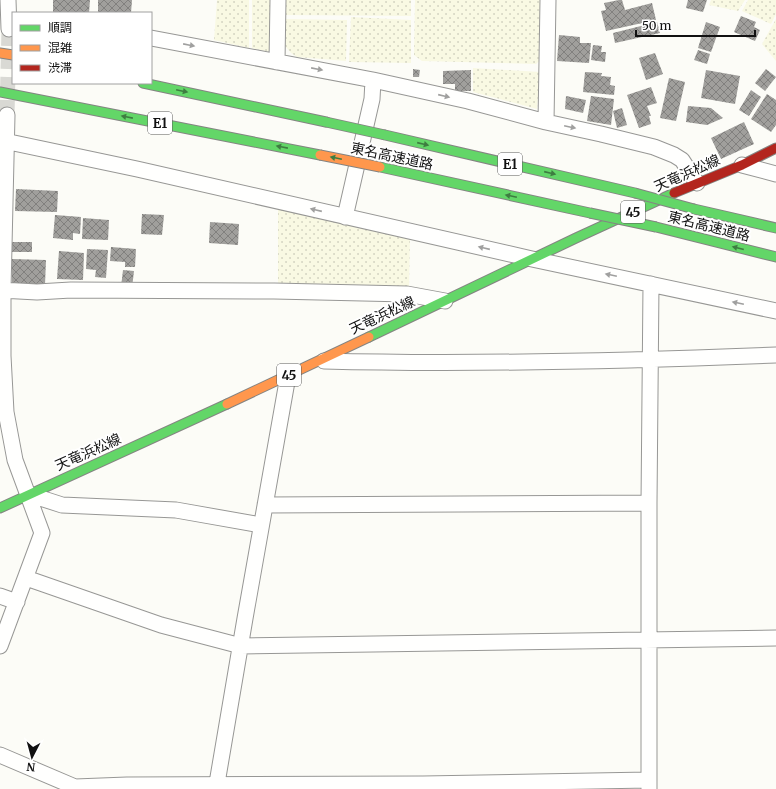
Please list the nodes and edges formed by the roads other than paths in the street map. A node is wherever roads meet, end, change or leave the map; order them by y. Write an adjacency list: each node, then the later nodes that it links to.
1 (278, 0): 8 (street)
2 (548, 0): 13 (street)
3 (9, 8): 4 (street)
4 (9, 29)
5 (152, 38): 8 (street, one-way to 8)
6 (0, 52): 7 (main road)
7 (12, 55)
8 (277, 62): 9 (street, one-way to 9)
9 (373, 80): 13 (street, one-way to 13); 19 (street)
10 (149, 84): 20 (main road, 東名高速道路 / E1, one-way to 20, bridge)
11 (0, 92): 21 (main road, 東名高速道路 / E1, one-way to 11, bridge)
12 (7, 115): 14 (street)
13 (546, 122): 18 (street, one-way to 18)
14 (3, 140): 19 (street, one-way to 14); 24 (street)
15 (776, 148): 16 (main road, 天竜浜松線 / 45)
16 (742, 165): 17 (street); 18 (main road, 天竜浜松線 / 45)
17 (776, 174)
18 (697, 183): 22 (main road, 天竜浜松線 / 45)
19 (345, 217): 22 (street, one-way to 19)
20 (776, 228)
21 (776, 257)
22 (532, 259): 23 (street, one-way to 22); 25 (main road, 天竜浜松線 / 45)
23 (651, 284): 26 (street, one-way to 23); 29 (street)
24 (2, 290): 25 (street); 31 (street)
25 (445, 301): 28 (main road, 天竜浜松線 / 45)
26 (776, 312)
27 (776, 354): 29 (street)
28 (319, 360): 29 (street); 30 (main road, 天竜浜松線 / 45)
29 (650, 360): 33 (street)
30 (288, 376): 32 (main road, 天竜浜松線 / 45); 34 (street)
31 (3, 405): 32 (street)
32 (28, 494): 35 (main road, 天竜浜松線 / 45); 36 (street); 37 (street)
33 (649, 503): 34 (street); 41 (street)
34 (265, 505): 36 (street)
35 (0, 508)
36 (261, 525): 43 (street)
37 (26, 578): 39 (street); 43 (street)
38 (0, 596): 39 (street)
39 (16, 602): 42 (street)
40 (776, 638): 41 (street)
41 (649, 640): 43 (street); 45 (street)
42 (0, 646)
43 (241, 646): 47 (street)
44 (0, 755): 47 (street)
45 (649, 784): 46 (street)
46 (423, 786): 47 (street)
47 (216, 787)

